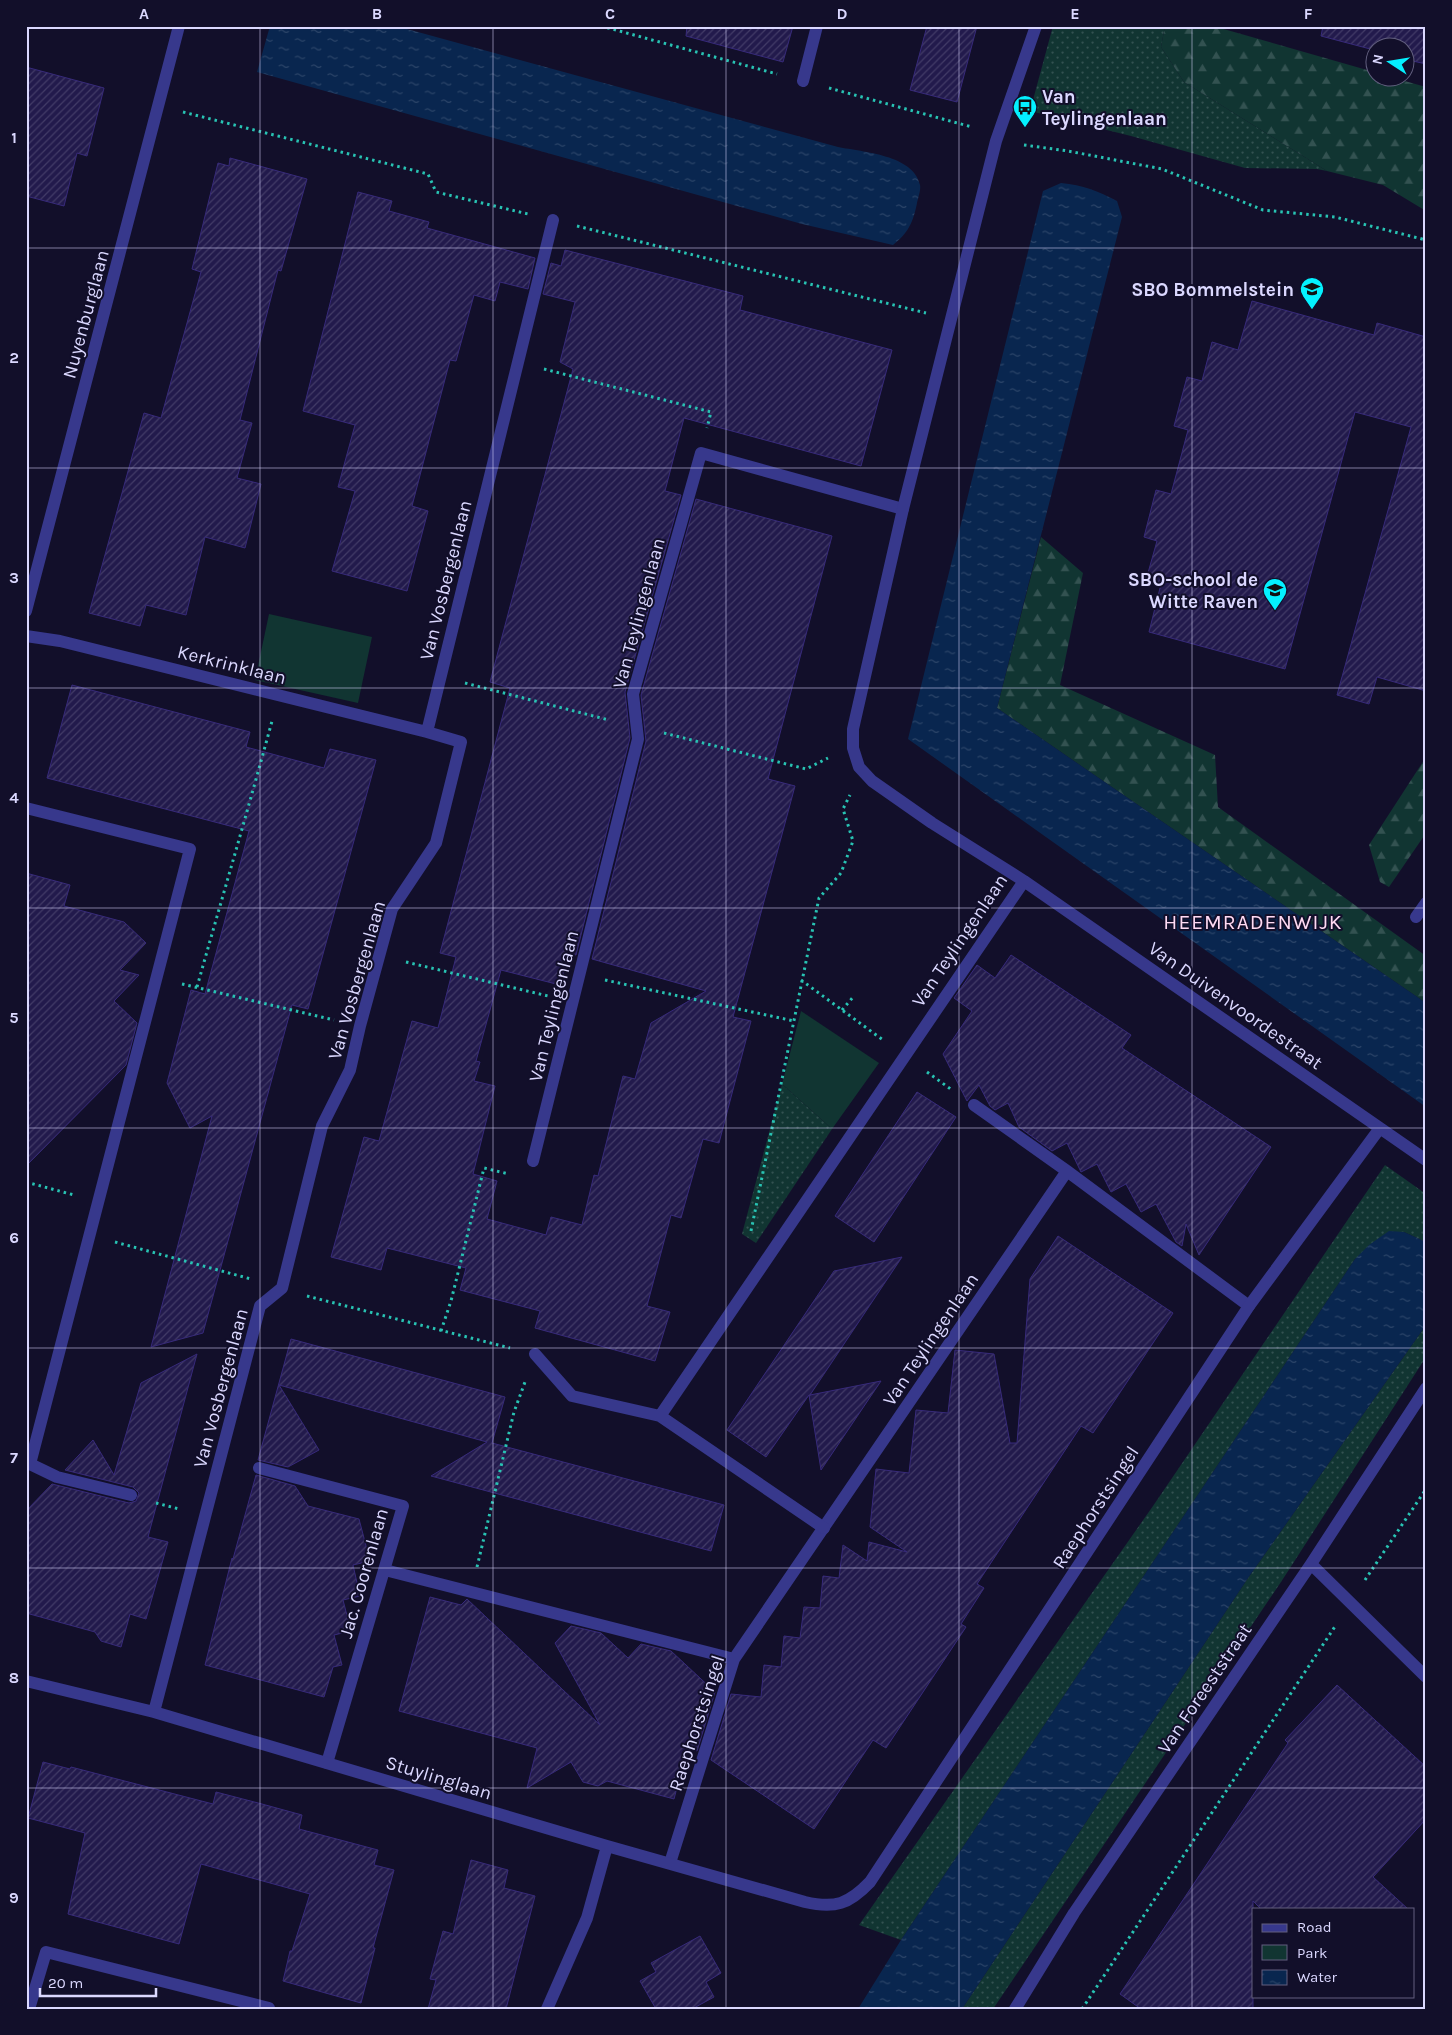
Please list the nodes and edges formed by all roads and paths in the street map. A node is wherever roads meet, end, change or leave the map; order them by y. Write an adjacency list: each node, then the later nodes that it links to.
1 (179, 26): 11 (street, Nuyenburglaan)
2 (817, 26): 4 (street)
3 (1036, 26): 5 (street, Van Teylingenlaan)
4 (803, 82)
5 (996, 141): 7 (path); 10 (street, Van Teylingenlaan)
6 (553, 220): 8 (street, Van Vosbergenlaan)
7 (1426, 240)
8 (517, 362): 9 (path); 14 (street, Van Vosbergenlaan)
9 (701, 453): 10 (street); 21 (street, Van Teylingenlaan)
10 (903, 509): 15 (street, Van Teylingenlaan)
11 (26, 611)
12 (26, 636): 13 (street, Kerkrinklaan)
13 (278, 695): 14 (street, Kerkrinklaan); 24 (path)
14 (427, 732): 20 (street, Van Vosbergenlaan)
15 (862, 770): 17 (street, Van Teylingenlaan); 23 (path)
16 (26, 808): 22 (street)
17 (1024, 881): 30 (street, Van Teylingenlaan); 32 (street, Van Duivenvoordestraat)
18 (1426, 903): 19 (street)
19 (1416, 917)
20 (378, 955): 26 (path); 29 (street, Van Vosbergenlaan)
21 (580, 974): 26 (street, Van Teylingenlaan); 28 (path)
22 (158, 977): 24 (path); 37 (street)
23 (801, 980): 27 (path); 28 (path)
24 (197, 987): 29 (path)
25 (854, 996): 27 (path)
26 (573, 1002): 34 (street, Van Teylingenlaan)
27 (842, 1010): 30 (path)
28 (794, 1021): 39 (path)
29 (360, 1026): 40 (street, Van Vosbergenlaan)
30 (904, 1055): 31 (path); 45 (street, Van Teylingenlaan)
31 (974, 1105): 35 (street)
32 (1380, 1128): 33 (street, Van Duivenvoordestraat); 41 (street, Raephorstsingel)
33 (1426, 1160)
34 (533, 1161): 42 (path)
35 (1067, 1171): 41 (street); 51 (street, Van Teylingenlaan)
36 (26, 1182): 37 (path)
37 (98, 1202): 38 (street)
38 (88, 1235): 40 (path); 46 (street)
39 (749, 1239)
40 (282, 1288): 42 (path); 50 (street, Van Vosbergenlaan)
41 (1249, 1306): 63 (street, Raephorstsingel)
42 (441, 1331): 43 (path)
43 (535, 1354): 45 (street); 54 (path)
44 (1426, 1388): 52 (street, Van Foreeststraat)
45 (660, 1416): 51 (street)
46 (28, 1464): 49 (street)
47 (259, 1468): 53 (street, Jac. Coorenlaan)
48 (1426, 1489): 55 (path)
49 (131, 1495): 50 (path)
50 (205, 1517): 59 (street, Van Vosbergenlaan)
51 (824, 1528): 56 (street, Raephorstsingel)
52 (1311, 1564): 55 (street); 67 (street, Van Foreeststraat)
53 (385, 1570): 54 (street); 60 (street, Jac. Coorenlaan)
54 (471, 1592): 56 (street)
55 (1350, 1603): 57 (street); 68 (path)
56 (734, 1659): 62 (street, Raephorstsingel)
57 (1426, 1677)
58 (26, 1681): 59 (street, Stuylinglaan)
59 (154, 1712): 60 (street, Stuylinglaan)
60 (327, 1763): 61 (street, Stuylinglaan)
61 (607, 1846): 62 (street, Stuylinglaan); 66 (street)
62 (670, 1863): 63 (street, Stuylinglaan)
63 (841, 1904)
64 (269, 2008): 65 (street)
65 (29, 2009)
66 (547, 2009)
67 (1015, 2009)
68 (1082, 2009)

